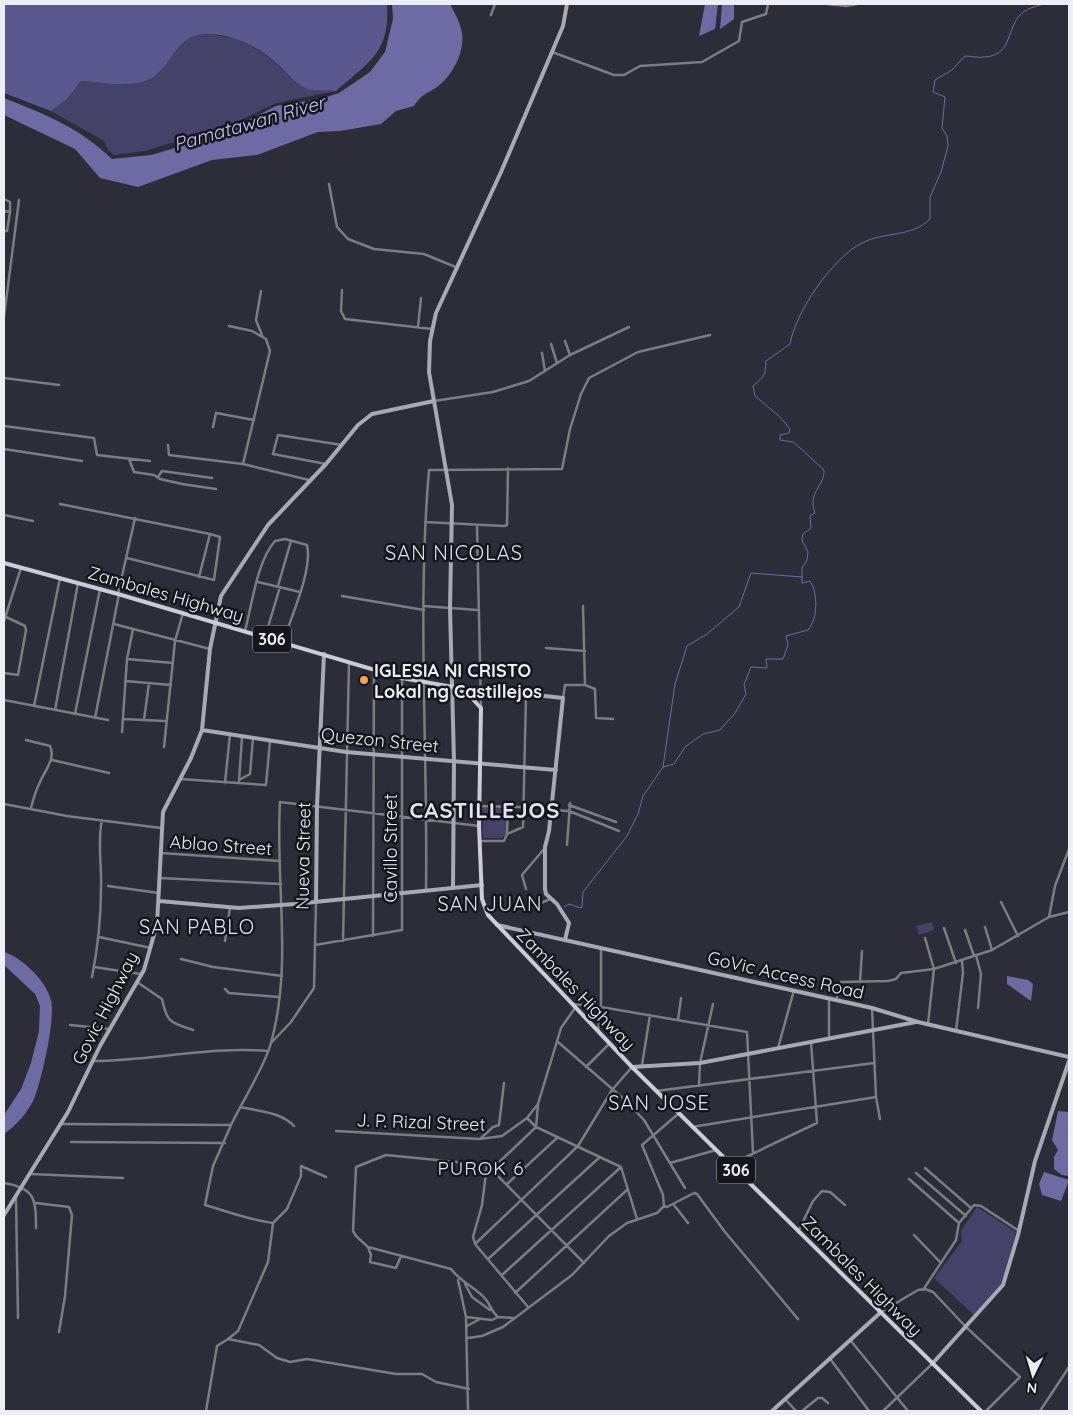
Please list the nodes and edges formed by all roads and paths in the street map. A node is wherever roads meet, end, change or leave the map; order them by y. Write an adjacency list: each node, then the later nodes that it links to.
1 (495, 4): 6 (street)
2 (567, 4): 7 (street)
3 (768, 4): 7 (street)
4 (827, 4): 5 (street)
5 (857, 4)
6 (491, 15)
7 (552, 52): 14 (street)
8 (329, 184): 14 (street)
9 (4, 199): 12 (street)
10 (19, 200): 16 (street)
11 (4, 211): 12 (street)
12 (10, 212): 13 (street)
13 (4, 231)
14 (458, 268): 24 (street)
15 (4, 283): 16 (street)
16 (9, 283): 20 (street)
17 (342, 290): 22 (street)
18 (261, 291): 26 (street)
19 (421, 298): 22 (street)
20 (4, 317)
21 (229, 326): 26 (street)
22 (418, 327): 24 (street)
23 (629, 328): 30 (street)
24 (432, 329): 35 (street)
25 (710, 335): 47 (street)
26 (262, 337): 36 (street)
27 (565, 341): 30 (street)
28 (551, 344): 31 (street)
29 (542, 354): 32 (street)
30 (570, 355): 31 (street)
31 (557, 363): 32 (street)
32 (545, 371): 35 (street)
33 (4, 378): 34 (street)
34 (59, 385)
35 (434, 401): 39 (street, Govic Highway); 48 (street)
36 (254, 420): 38 (street); 45 (street)
37 (4, 426): 42 (street)
38 (213, 427)
39 (342, 444): 46 (street, Govic Highway); 46 (street)
40 (168, 445): 45 (street)
41 (4, 449): 43 (street)
42 (129, 459): 44 (street); 49 (street)
43 (82, 461)
44 (150, 461)
45 (243, 464): 51 (street)
46 (326, 464): 51 (street, Govic Highway)
47 (508, 468): 48 (street); 59 (street)
48 (447, 470): 57 (street); 58 (street)
49 (158, 477): 50 (street); 52 (street)
50 (212, 478)
51 (311, 480): 81 (street, Govic Highway)
52 (216, 489)
53 (60, 504): 55 (street)
54 (4, 515): 56 (street)
55 (135, 518): 60 (street); 62 (street)
56 (33, 521)
57 (424, 522): 58 (street); 75 (street)
58 (452, 524): 59 (street); 76 (street)
59 (477, 525): 77 (street)
60 (210, 534): 65 (street); 65 (street)
61 (291, 541): 67 (street); 69 (street); 71 (street)
62 (127, 558): 65 (street); 72 (street)
63 (4, 563): 64 (main road, Zambales Highway / 306)
64 (21, 568): 66 (main road, Zambales Highway / 306); 79 (street)
65 (199, 577)
66 (60, 578): 68 (main road, Zambales Highway / 306); 109 (street)
67 (258, 582): 69 (street); 84 (street)
68 (78, 583): 70 (main road, Zambales Highway / 306); 111 (street)
69 (279, 587): 71 (street); 85 (street)
70 (100, 589): 72 (main road, Zambales Highway / 306); 112 (street)
71 (300, 592): 87 (street)
72 (119, 594): 78 (main road, Zambales Highway / 306); 82 (street)
73 (342, 596): 75 (street)
74 (583, 606): 90 (street)
75 (424, 608): 76 (street); 99 (street)
76 (450, 608): 77 (street); 103 (street)
77 (478, 610): 104 (street)
78 (183, 613): 81 (main road, Zambales Highway / 306); 86 (street)
79 (4, 616): 80 (street); 96 (street)
80 (4, 621)
81 (215, 623): 84 (main road, Zambales Highway / 306); 89 (street, Govic Highway)
82 (114, 624): 83 (street); 113 (street)
83 (133, 629): 86 (street); 92 (street)
84 (246, 631): 85 (main road, Zambales Highway / 306)
85 (265, 637): 87 (main road, Zambales Highway / 306)
86 (175, 641): 89 (street); 94 (street)
87 (283, 642): 91 (main road, Zambales Highway / 306)
88 (546, 648): 90 (street)
89 (210, 649): 119 (street, Govic Highway)
90 (585, 651): 102 (street)
91 (324, 654): 93 (main road, Zambales Highway / 306); 127 (street, Nueva Street)
92 (128, 658): 94 (street); 98 (street)
93 (349, 662): 95 (main road, Zambales Highway / 306); 128 (street)
94 (173, 663): 101 (street)
95 (374, 669): 97 (main road, Zambales Highway / 306); 129 (street)
96 (4, 673)
97 (402, 678): 99 (main road, Zambales Highway / 306); 130 (street, Cavillo Street)
98 (125, 681): 100 (street); 114 (street)
99 (424, 682): 103 (main road, Zambales Highway / 306); 131 (street)
100 (149, 683): 101 (street); 117 (street)
101 (171, 685): 118 (street)
102 (585, 685): 107 (street); 115 (street)
103 (453, 687): 105 (main road, Zambales Highway / 306); 133 (street)
104 (479, 689): 105 (street); 106 (street); 110 (street)
105 (461, 690): 110 (main road, Zambales Highway / 306)
106 (526, 693): 107 (street); 135 (street)
107 (563, 698): 136 (street)
108 (4, 700): 109 (street)
109 (34, 706): 111 (street)
110 (481, 708): 134 (main road, Zambales Highway / 306)
111 (55, 710): 112 (street)
112 (75, 714): 113 (street)
113 (95, 718): 116 (street)
114 (123, 719): 117 (street); 120 (street)
115 (613, 719)
116 (108, 720)
117 (144, 720): 118 (street)
118 (165, 722): 126 (street)
119 (202, 730): 121 (street, Quezon Street); 138 (street, Govic Highway)
120 (122, 732)
121 (230, 734): 122 (street, Quezon Street); 140 (street)
122 (242, 735): 123 (street, Quezon Street); 139 (street)
123 (253, 736): 125 (street, Quezon Street); 139 (street)
124 (26, 740): 132 (street)
125 (270, 741): 127 (street, Quezon Street); 141 (street)
126 (164, 747)
127 (320, 748): 128 (street, Quezon Street); 143 (street, Nueva Street)
128 (346, 752): 129 (street, Quezon Street); 148 (street)
129 (373, 754): 130 (street, Quezon Street); 151 (street)
130 (403, 757): 131 (street, Quezon Street); 152 (street, Cavillo Street)
131 (426, 759): 133 (street, Quezon Street); 154 (street)
132 (52, 760): 137 (street); 147 (street)
133 (454, 761): 134 (street, Quezon Street); 156 (street)
134 (480, 763): 135 (street, Quezon Street); 144 (main road, Zambales Highway / 306)
135 (525, 767): 136 (street, Quezon Street); 146 (street)
136 (556, 770): 149 (street)
137 (109, 773)
138 (180, 779): 140 (street); 158 (street, Govic Highway)
139 (239, 780): 141 (street)
140 (225, 783): 141 (street)
141 (239, 784)
142 (4, 804): 147 (street)
143 (317, 806): 148 (street); 166 (street); 180 (street, Nueva Street)
144 (479, 806): 145 (street); 157 (main road, Zambales Highway / 306)
145 (508, 807): 146 (street); 160 (street)
146 (524, 807): 160 (street)
147 (31, 808): 153 (street)
148 (346, 809): 151 (street); 177 (street)
149 (551, 810): 150 (street); 163 (street)
150 (569, 811): 155 (street); 159 (street); 162 (street)
151 (373, 812): 152 (street); 176 (street)
152 (402, 816): 154 (street); 174 (street, Cavillo Street)
153 (102, 820): 158 (street); 193 (street)
154 (427, 820): 156 (street); 173 (street)
155 (616, 822)
156 (453, 823): 157 (street); 171 (street)
157 (479, 826): 161 (main road, Zambales Highway / 306)
158 (161, 828): 165 (street, Govic Highway)
159 (619, 831)
160 (508, 834): 161 (street)
161 (480, 841): 169 (main road, Zambales Highway / 306)
162 (567, 845)
163 (545, 847): 172 (street); 178 (street)
164 (1069, 849): 186 (street)
165 (160, 853): 166 (street, Ablao Street); 167 (street, Govic Highway)
166 (280, 861): 168 (street)
167 (159, 878): 168 (street); 175 (street, Govic Highway)
168 (281, 884): 182 (street)
169 (482, 885): 171 (street); 187 (main road, Zambales Highway / 306)
170 (108, 886): 175 (street)
171 (453, 888): 173 (street)
172 (526, 889)
173 (426, 890): 174 (street)
174 (402, 892): 176 (street); 191 (street, Cavillo Street)
175 (159, 893): 179 (street, Govic Highway)
176 (372, 896): 177 (street); 191 (street)
177 (343, 899): 180 (street); 197 (street)
178 (550, 899): 183 (street); 195 (street)
179 (159, 901): 184 (street); 199 (street, Govic Highway)
180 (316, 902): 182 (street); 198 (street, Nueva Street)
181 (1001, 902): 192 (street)
182 (282, 904): 184 (street); 211 (street)
183 (532, 906)
184 (230, 907): 196 (street)
185 (1069, 912): 186 (street)
186 (1049, 917): 192 (street)
187 (495, 924): 195 (street, GoVic Access Road); 220 (main road, Zambales Highway / 306)
188 (985, 927): 201 (street)
189 (944, 928): 206 (street)
190 (965, 930): 203 (street)
191 (373, 936): 197 (street, Cavillo Street)
192 (1018, 936): 201 (street)
193 (99, 937): 199 (street); 207 (street)
194 (925, 938): 208 (street)
195 (565, 940): 200 (street, GoVic Access Road)
196 (225, 941)
197 (343, 941): 198 (street, Cavillo Street)
198 (315, 945): 240 (street, Nueva Street)
199 (151, 948): 209 (street, Govic Highway)
200 (601, 948): 215 (street, GoVic Access Road); 222 (street)
201 (992, 950): 203 (street)
202 (862, 951): 213 (street)
203 (975, 956): 205 (street); 225 (street)
204 (182, 959): 211 (street)
205 (962, 961): 206 (street); 235 (street)
206 (956, 963): 208 (street)
207 (94, 967): 209 (street); 210 (street)
208 (934, 969): 213 (street); 229 (street)
209 (142, 974): 212 (street, Govic Highway)
210 (92, 976)
211 (282, 976): 216 (street)
212 (138, 982): 232 (street, Govic Highway); 233 (street)
213 (860, 982): 219 (street)
214 (225, 988): 216 (street)
215 (794, 990): 218 (street, GoVic Access Road); 242 (street)
216 (279, 997): 240 (street)
217 (681, 998): 227 (street)
218 (829, 998): 219 (street, GoVic Access Road); 237 (street)
219 (836, 1000): 224 (street, GoVic Access Road)
220 (571, 1004): 222 (street); 223 (main road, Zambales Highway / 306)
221 (712, 1004): 231 (street)
222 (601, 1007): 226 (street); 236 (street)
223 (575, 1008): 236 (main road, Zambales Highway / 306); 238 (street, J. P. Rizal Street)
224 (872, 1008): 228 (street, GoVic Access Road); 234 (street)
225 (978, 1008)
226 (650, 1015): 227 (street); 249 (street)
227 (678, 1020): 231 (street)
228 (918, 1022): 229 (street, GoVic Access Road); 234 (street)
229 (928, 1024): 235 (street, GoVic Access Road)
230 (70, 1025): 232 (street)
231 (708, 1026): 244 (street); 247 (street)
232 (110, 1030): 246 (street, Govic Highway)
233 (193, 1030)
234 (872, 1031): 237 (street); 248 (street)
235 (956, 1031): 245 (street, GoVic Access Road)
236 (597, 1032): 241 (main road, Zambales Highway / 306)
237 (829, 1039): 239 (street)
238 (558, 1042): 250 (street); 259 (street, J. P. Rizal Street)
239 (810, 1042): 242 (street); 252 (street)
240 (271, 1043): 243 (street)
241 (610, 1044): 250 (street); 251 (main road, Zambales Highway / 306)
242 (778, 1048): 244 (street)
243 (268, 1051): 246 (street); 261 (street)
244 (747, 1054): 247 (street); 253 (street)
245 (1069, 1059): 313 (street)
246 (92, 1061): 266 (street, Govic Highway)
247 (700, 1063): 249 (street); 255 (street)
248 (874, 1063): 252 (street); 258 (street)
249 (642, 1065): 251 (street)
250 (586, 1067): 256 (street)
251 (632, 1067): 256 (street); 257 (main road, Zambales Highway / 306)
252 (813, 1071): 253 (street); 260 (street)
253 (749, 1078): 255 (street); 263 (street)
254 (504, 1083): 274 (street)
255 (699, 1085): 257 (street)
256 (612, 1090): 273 (street); 277 (street)
257 (656, 1091): 262 (main road, Zambales Highway / 306)
258 (876, 1096): 260 (street); 265 (street)
259 (538, 1104): 264 (street, J. P. Rizal Street); 269 (street)
260 (815, 1105): 263 (street); 279 (street)
261 (240, 1107): 267 (street); 268 (street)
262 (678, 1113): 270 (main road, Zambales Highway / 306); 273 (street)
263 (750, 1117): 270 (street); 279 (street)
264 (527, 1118): 269 (street); 274 (street, J. P. Rizal Street)
265 (880, 1119)
266 (60, 1124): 267 (street); 288 (street, Govic Highway)
267 (231, 1125): 276 (street)
268 (294, 1126)
269 (536, 1127): 272 (street); 285 (street)
270 (692, 1127): 278 (main road, Zambales Highway / 306)
271 (336, 1131): 274 (street, J. P. Rizal Street)
272 (558, 1137): 277 (street); 293 (street)
273 (652, 1137): 281 (street); 301 (street)
274 (480, 1139)
275 (71, 1142): 276 (street)
276 (225, 1143): 308 (street)
277 (578, 1146): 280 (street); 298 (street)
278 (716, 1150): 281 (street); 282 (main road, Zambales Highway / 306)
279 (753, 1153): 282 (street)
280 (600, 1157): 284 (street); 304 (street)
281 (670, 1163): 295 (street)
282 (730, 1164): 314 (main road, Zambales Highway / 306)
283 (487, 1165): 285 (street); 316 (street); 318 (street)
284 (621, 1167): 296 (street); 312 (street)
285 (493, 1168): 293 (street)
286 (925, 1168): 303 (street)
287 (916, 1173): 306 (street)
288 (28, 1174): 290 (street); 294 (street, Govic Highway)
289 (326, 1177): 308 (street)
290 (123, 1178)
291 (909, 1179): 310 (street)
292 (4, 1183): 294 (street)
293 (507, 1184): 298 (street)
294 (21, 1186): 297 (street, Govic Highway); 299 (street)
295 (685, 1188)
296 (628, 1189): 307 (street); 317 (street)
297 (16, 1193): 305 (street, Govic Highway); 333 (street)
298 (521, 1198): 304 (street); 316 (street)
299 (36, 1203): 311 (street); 339 (street)
300 (674, 1205): 301 (street); 309 (street); 336 (street)
301 (664, 1206): 307 (street)
302 (845, 1206): 314 (street)
303 (971, 1208): 306 (street); 313 (street)
304 (536, 1214): 312 (street); 320 (street)
305 (4, 1215)
306 (966, 1216): 310 (street)
307 (637, 1219): 321 (street)
308 (273, 1223): 341 (street)
309 (688, 1223)
310 (959, 1223): 322 (street)
311 (36, 1228)
312 (551, 1229): 317 (street); 323 (street)
313 (1019, 1231): 338 (street)
314 (798, 1232): 330 (main road, Zambales Highway / 306)
315 (914, 1235): 322 (street)
316 (475, 1244): 320 (street)
317 (566, 1244): 321 (street); 327 (street)
318 (368, 1247): 319 (street); 319 (street)
319 (401, 1256): 324 (street)
320 (488, 1259): 323 (street)
321 (584, 1263): 328 (street)
322 (941, 1263): 326 (street)
323 (502, 1275): 327 (street)
324 (458, 1278): 325 (street); 331 (street)
325 (464, 1283): 329 (street); 329 (street)
326 (923, 1290): 330 (street); 338 (street)
327 (515, 1293): 328 (street)
328 (528, 1307): 334 (street)
329 (491, 1311): 332 (street)
330 (880, 1313): 342 (street); 344 (main road, Zambales Highway / 306)
331 (466, 1317): 335 (street); 337 (street)
332 (498, 1317): 334 (street); 335 (street)
333 (18, 1318)
334 (514, 1318): 340 (street)
335 (481, 1319): 337 (street)
336 (798, 1319)
337 (467, 1326): 340 (street)
338 (966, 1327): 344 (street); 359 (street)
339 (59, 1332)
340 (468, 1338): 346 (street)
341 (228, 1339): 346 (street); 350 (street)
342 (851, 1341): 343 (street); 347 (street)
343 (831, 1360): 348 (street); 355 (street)
344 (932, 1364): 347 (street); 358 (main road, Zambales Highway / 306)
345 (1069, 1367): 360 (street)
346 (469, 1389): 351 (street)
347 (897, 1398): 356 (street); 357 (street)
348 (785, 1399): 352 (street); 353 (street)
349 (828, 1403): 354 (street)
350 (206, 1411)
351 (468, 1411)
352 (772, 1411)
353 (796, 1411)
354 (802, 1411)
355 (869, 1411)
356 (883, 1411)
357 (908, 1411)
358 (981, 1411)
359 (986, 1411)
360 (1040, 1411)

